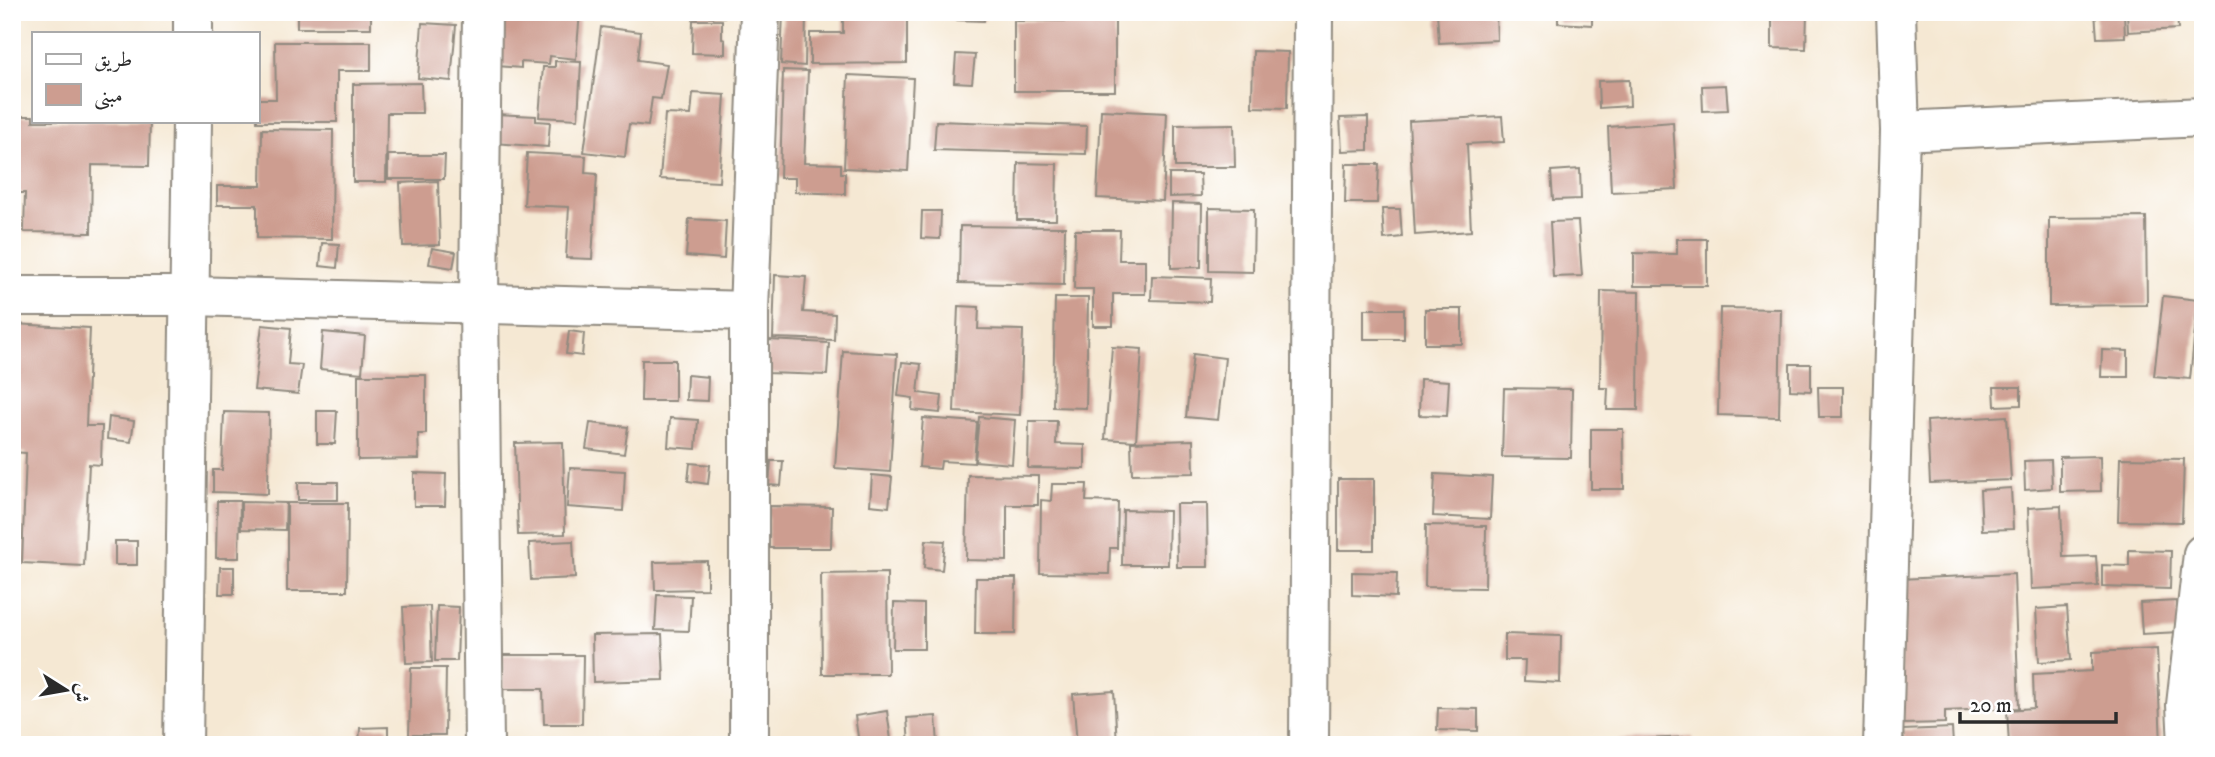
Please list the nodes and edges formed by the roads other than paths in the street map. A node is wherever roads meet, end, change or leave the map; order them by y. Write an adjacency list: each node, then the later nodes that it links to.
1 (193, 12): 6 (street)
2 (482, 12): 12 (street)
3 (760, 12): 13 (street)
4 (1313, 12): 18 (street)
5 (1896, 12): 9 (street)
6 (193, 32)
7 (2203, 117): 9 (street)
8 (192, 122): 11 (street)
9 (1900, 131): 19 (street)
10 (12, 296): 11 (street)
11 (191, 296): 12 (street); 15 (street)
12 (479, 302): 13 (street); 16 (street)
13 (749, 311): 17 (street)
14 (2203, 554): 20 (street)
15 (183, 745)
16 (484, 745)
17 (749, 745)
18 (1309, 745)
19 (1882, 745)
20 (2188, 745)

